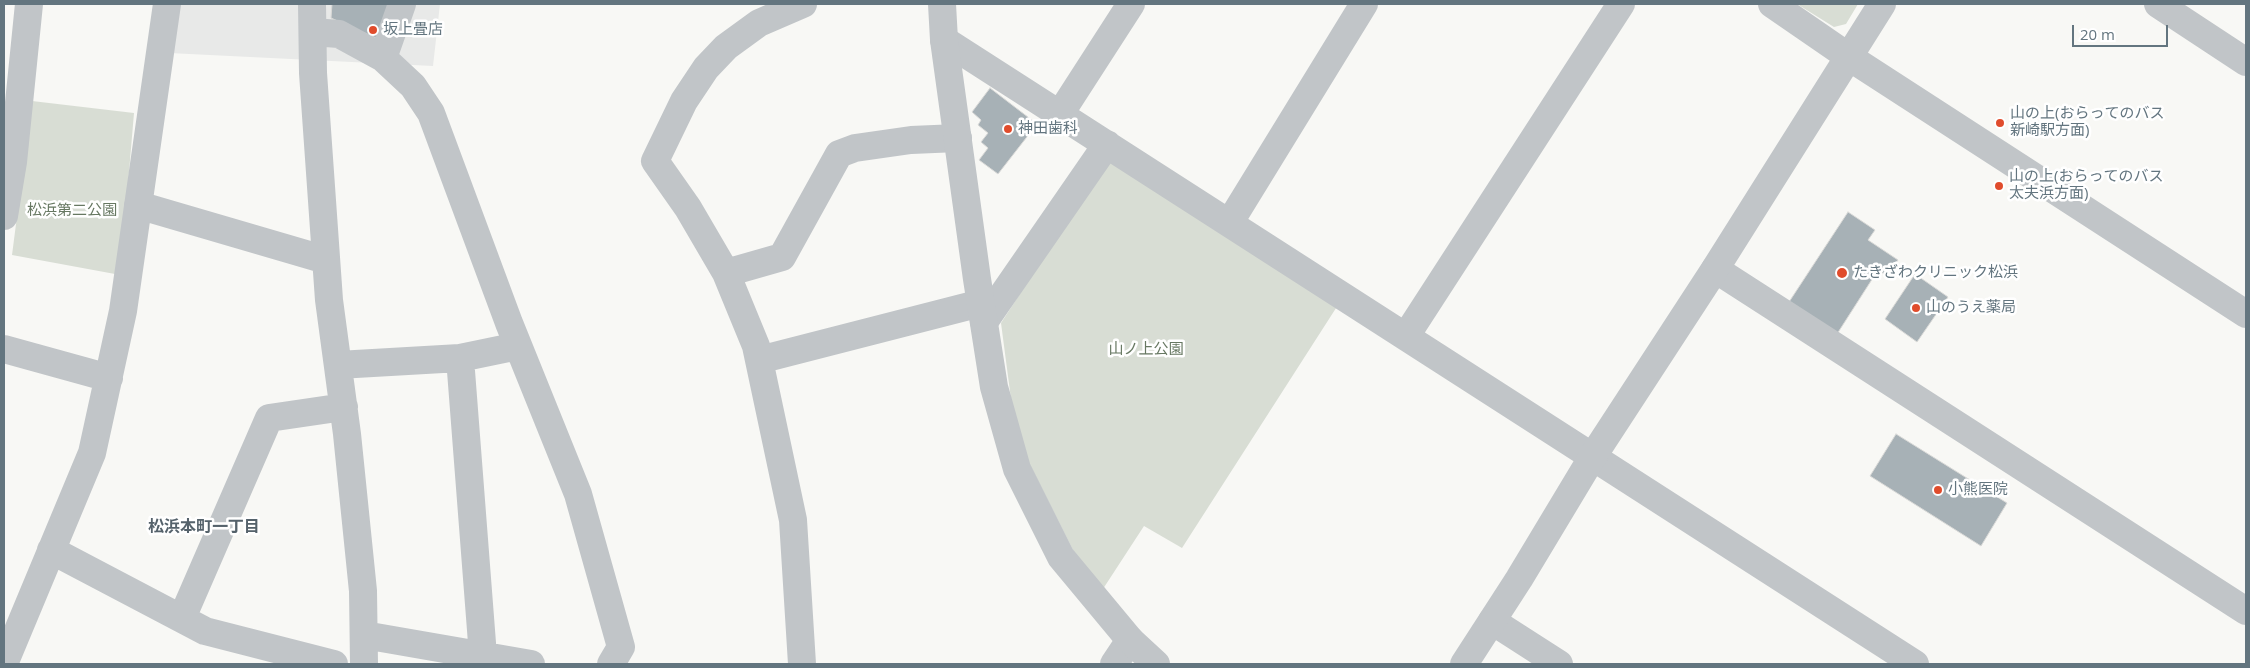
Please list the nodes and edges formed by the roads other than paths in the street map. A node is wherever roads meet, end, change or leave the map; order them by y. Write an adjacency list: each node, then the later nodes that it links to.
1 (29, 4): 21 (street)
2 (167, 4): 22 (street)
3 (312, 4): 13 (street)
4 (402, 4): 16 (street)
5 (803, 4): 26 (street)
6 (942, 4): 14 (street)
7 (1132, 4): 18 (street)
8 (1364, 4): 23 (street)
9 (1620, 4): 29 (street)
10 (1772, 4): 15 (street)
11 (1882, 4): 15 (street)
12 (2158, 4): 17 (street)
13 (313, 32): 16 (street); 24 (street)
14 (944, 40): 18 (street); 19 (street)
15 (1850, 57): 25 (street); 28 (street)
16 (383, 58): 30 (street)
17 (2246, 62)
18 (1060, 114): 20 (street)
19 (958, 138): 26 (street); 27 (street)
20 (1106, 144): 23 (street); 27 (street)
21 (5, 201)
22 (138, 205): 24 (street); 35 (street)
23 (1230, 222): 29 (street)
24 (326, 260): 34 (street)
25 (1715, 269): 37 (street); 39 (street)
26 (726, 273): 33 (street)
27 (982, 313): 33 (street); 43 (street)
28 (2246, 314)
29 (1406, 336): 37 (street)
30 (518, 346): 32 (street); 49 (street)
31 (4, 349): 35 (street)
32 (460, 358): 34 (street); 44 (street)
33 (758, 360): 50 (street)
34 (338, 365): 36 (street)
35 (108, 378): 38 (street)
36 (344, 407): 40 (street); 42 (street)
37 (1594, 456): 41 (street); 55 (street)
38 (51, 550): 40 (street); 46 (street)
39 (2246, 612)
40 (182, 618): 47 (street)
41 (1492, 621): 53 (street); 54 (street)
42 (364, 635): 44 (street); 48 (street)
43 (1130, 640): 51 (street); 52 (street)
44 (483, 656): 45 (street)
45 (517, 663)
46 (4, 664)
47 (334, 664)
48 (364, 664)
49 (611, 664)
50 (802, 664)
51 (1114, 664)
52 (1156, 664)
53 (1464, 664)
54 (1560, 664)
55 (1915, 664)

